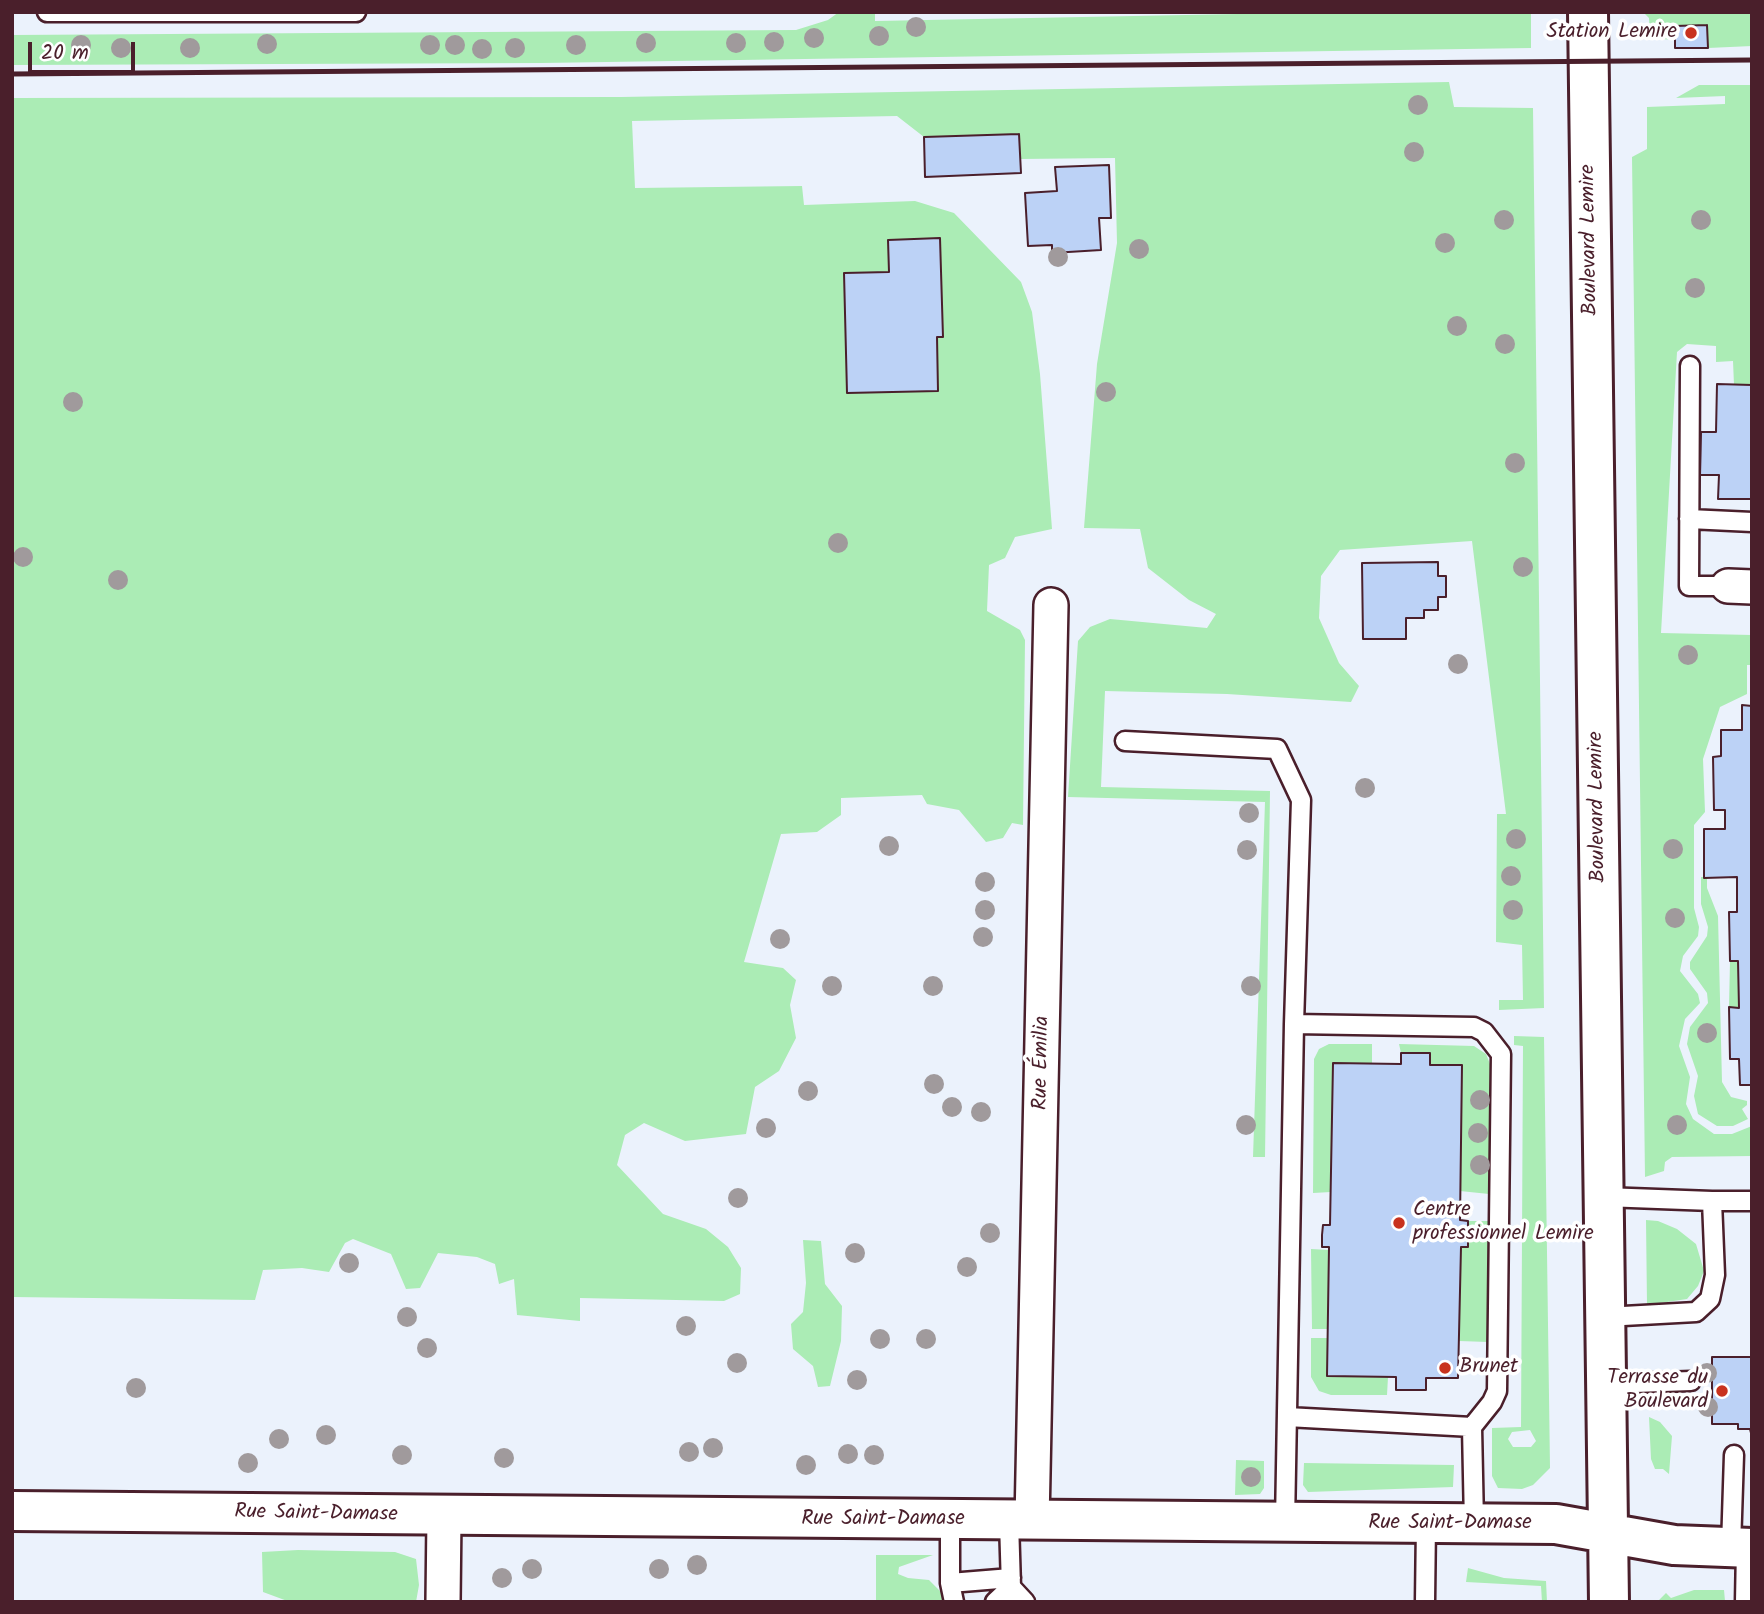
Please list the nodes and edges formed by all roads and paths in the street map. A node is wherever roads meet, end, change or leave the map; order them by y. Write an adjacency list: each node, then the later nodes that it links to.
1 (47, 12): 4 (lane)
2 (356, 12): 5 (lane)
3 (1588, 12): 13 (street, Boulevard Lemire)
4 (251, 13): 5 (lane)
5 (276, 13)
6 (1690, 366): 7 (lane)
7 (1689, 519): 8 (lane); 9 (lane)
8 (1752, 522)
9 (1740, 587)
10 (1051, 605): 25 (street, Rue Émilia)
11 (1125, 741): 12 (lane)
12 (1294, 1024): 19 (lane); 20 (lane)
13 (1604, 1197): 14 (lane); 16 (street, Boulevard Lemire)
14 (1712, 1201): 15 (lane); 16 (lane)
15 (1752, 1201)
16 (1605, 1317): 18 (street, Boulevard Lemire)
17 (1690, 1381): 18 (lane)
18 (1606, 1384): 29 (street, Boulevard Lemire)
19 (1287, 1417): 20 (lane); 26 (lane)
20 (1472, 1427): 28 (lane)
21 (1734, 1455): 30 (lane)
22 (12, 1511): 23 (street, Rue Saint-Damase)
23 (444, 1517): 24 (street, Rue Saint-Damase); 34 (street)
24 (950, 1520): 25 (street, Rue Saint-Damase); 31 (lane)
25 (1021, 1521): 26 (street, Rue Saint-Damase); 32 (lane)
26 (1285, 1522): 27 (street, Rue Saint-Damase)
27 (1426, 1524): 28 (street, Rue Saint-Damase); 33 (lane)
28 (1474, 1524): 29 (street, Rue Saint-Damase)
29 (1609, 1533): 30 (street, Rue Saint-Damase); 39 (street, Boulevard Lemire)
30 (1743, 1547): 40 (lane)
31 (950, 1583): 32 (lane); 35 (lane)
32 (1011, 1583): 36 (lane); 37 (lane)
33 (1425, 1601): 38 (lane)
34 (443, 1602)
35 (954, 1602)
36 (995, 1602)
37 (1025, 1602)
38 (1441, 1602)
39 (1609, 1602)
40 (1745, 1602)

